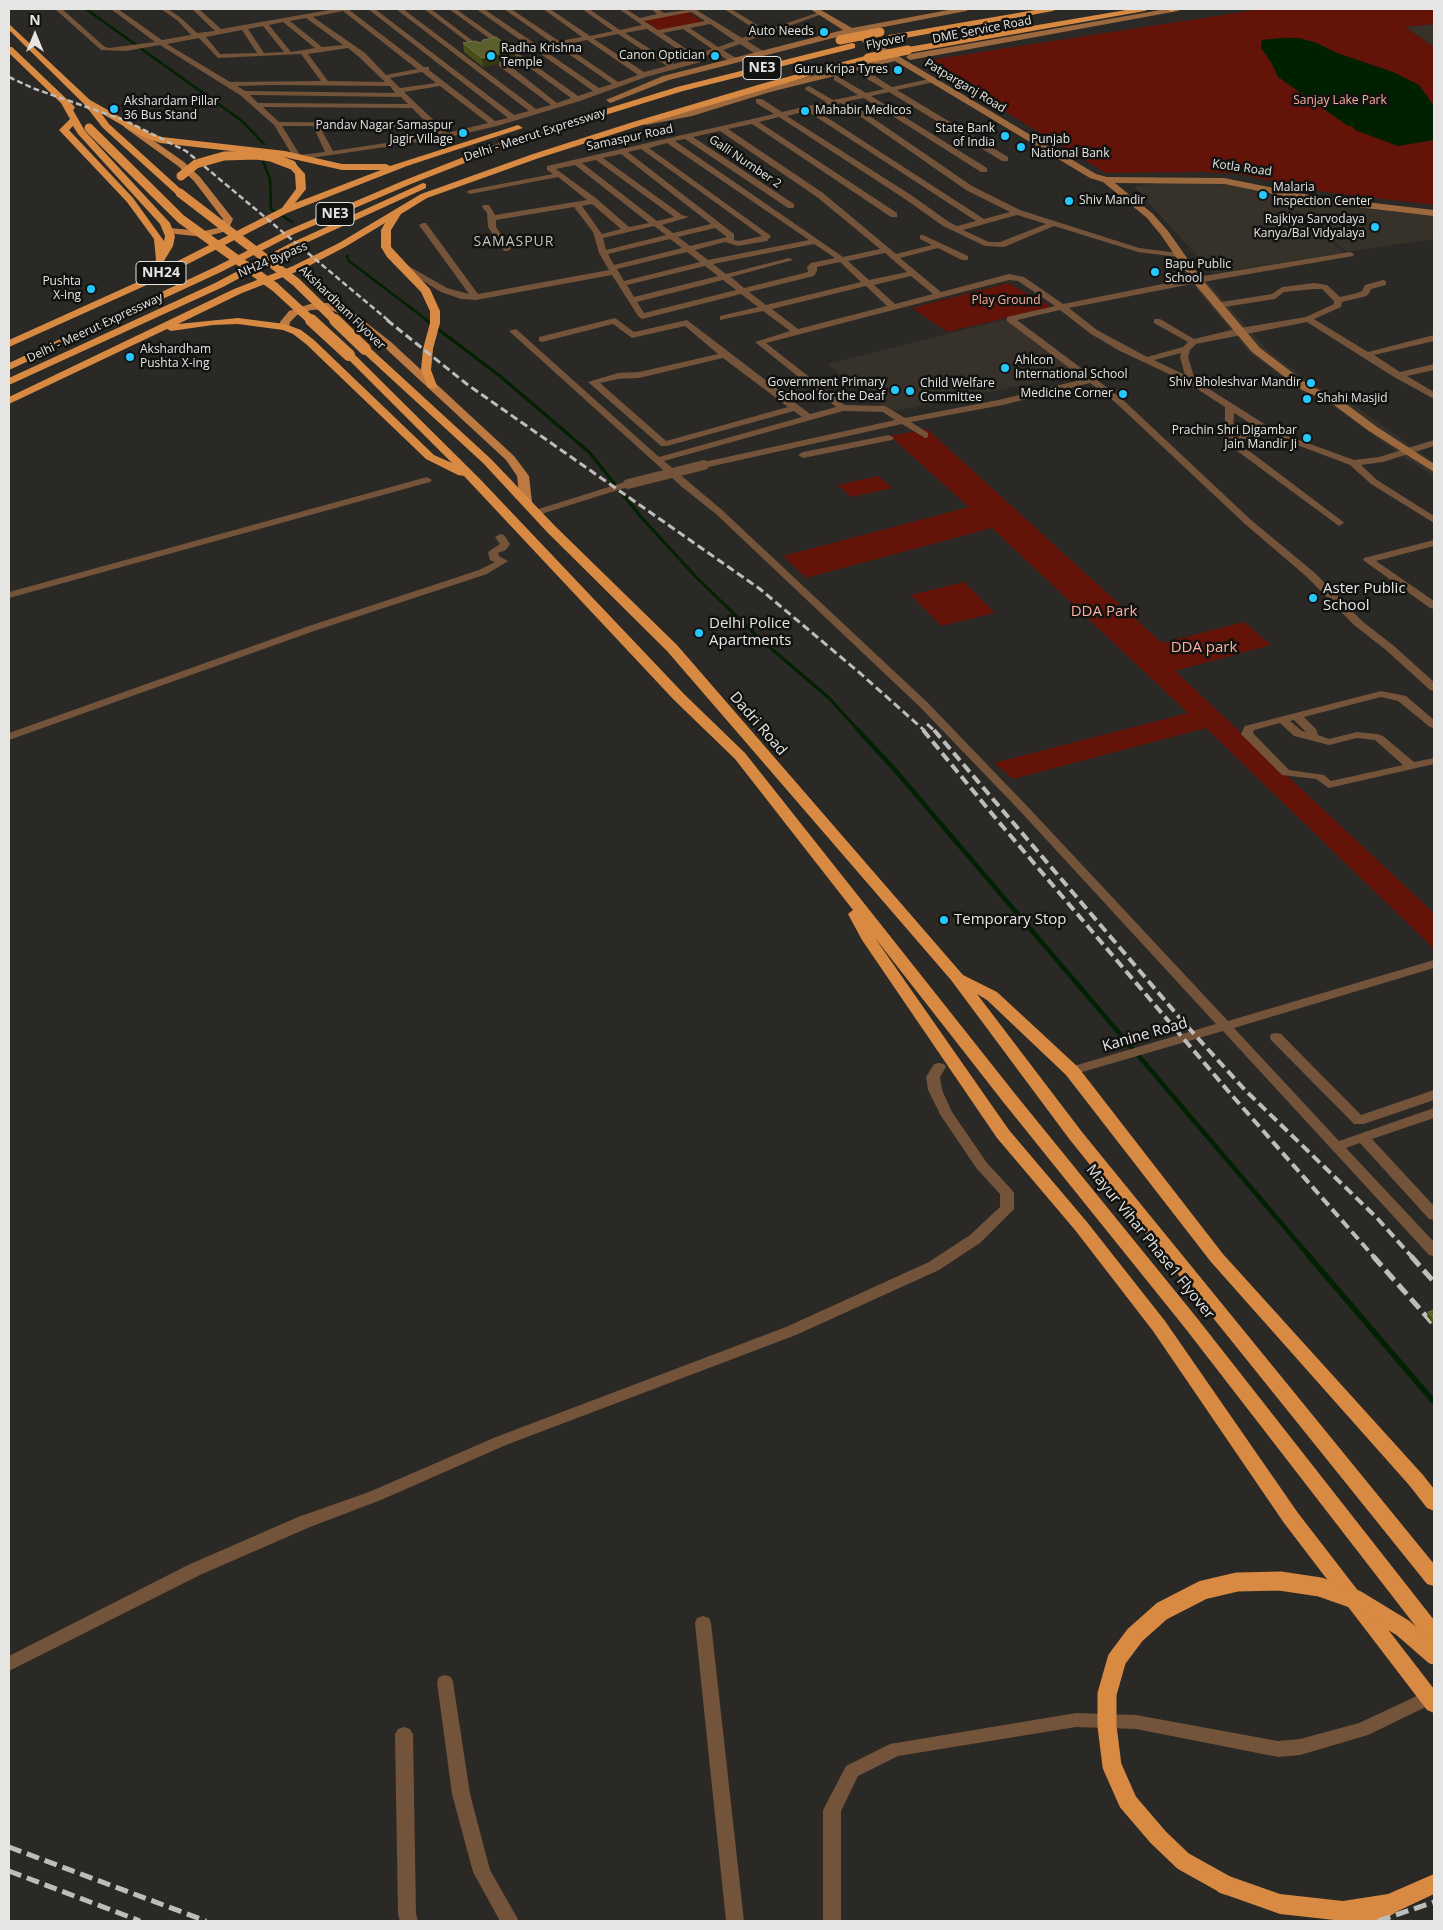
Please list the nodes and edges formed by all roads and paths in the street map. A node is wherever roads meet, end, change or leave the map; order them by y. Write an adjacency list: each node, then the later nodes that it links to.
1 (58, 9): 46 (street)
2 (114, 9): 46 (street)
3 (164, 9): 42 (street)
4 (195, 9): 37 (street)
5 (344, 9): 27 (street); 70 (street)
6 (371, 9): 67 (street)
7 (399, 9): 57 (street)
8 (426, 9): 51 (street)
9 (452, 9): 48 (street)
10 (478, 9): 11 (street); 50 (street)
11 (491, 9)
12 (507, 9): 47 (street)
13 (546, 9): 43 (street)
14 (585, 9): 39 (street)
15 (622, 9): 30 (street)
16 (654, 9): 26 (street)
17 (691, 9): 26 (street); 28 (street)
18 (966, 9): 36 (street, DME Service Road)
19 (1010, 9): 91 (highway, Flyover, bridge)
20 (1053, 9): 205 (highway, Delhi - Meerut Expressway / NE3)
21 (1102, 9): 84 (highway, NE3)
22 (1145, 9): 60 (highway, Flyover)
23 (1173, 9): 60 (street, DME Service Road)
24 (821, 10): 36 (street, Patparganj Road); 38 (street, Patparganj Road); 41 (street)
25 (726, 11): 41 (street)
26 (663, 15): 30 (street)
27 (307, 16): 29 (street); 49 (street)
28 (711, 18): 35 (street); 45 (street)
29 (284, 20): 31 (street); 54 (street)
30 (639, 20): 33 (street)
31 (264, 23): 34 (street); 59 (street)
32 (9, 26): 93 (highway)
33 (649, 26): 39 (street); 40 (street)
34 (243, 27): 37 (street); 61 (street)
35 (684, 27): 40 (street); 53 (street)
36 (862, 28): 38 (street, DME Service Road); 60 (street, Patparganj Road)
37 (219, 31): 42 (street)
38 (850, 31): 58 (street); 63 (street, Patparganj Road)
39 (619, 32): 43 (street); 69 (street)
40 (658, 32): 62 (street)
41 (765, 33): 44 (street); 45 (street)
42 (197, 35): 46 (street); 61 (street)
43 (589, 37): 47 (street); 72 (street)
44 (774, 38)
45 (742, 41): 53 (street); 58 (street)
46 (160, 42): 76 (street)
47 (558, 43): 50 (street); 80 (street)
48 (503, 44): 51 (street); 55 (street)
49 (348, 46): 54 (street); 73 (street)
50 (537, 47): 55 (street); 83 (street)
51 (480, 48): 57 (street)
52 (9, 49): 89 (highway, Akshardham Flyover)
53 (717, 49): 62 (street); 66 (street)
54 (321, 50): 56 (street)
55 (514, 52): 65 (street)
56 (304, 53): 59 (street); 77 (street)
57 (458, 53): 64 (street)
58 (760, 53): 66 (street)
59 (289, 54): 61 (street)
60 (909, 54): 108 (highway, Flyover, bridge); 126 (street, Patparganj Road)
61 (262, 55)
62 (694, 57): 69 (street)
63 (897, 58): 75 (street, Patparganj Road); 108 (street)
64 (468, 60): 67 (street); 68 (street)
65 (524, 60): 68 (street); 88 (street)
66 (733, 60): 91 (street)
67 (445, 65): 70 (street); 102 (street)
68 (490, 66): 97 (street); 100 (street)
69 (673, 67): 72 (street)
70 (422, 70): 73 (street); 79 (street)
71 (862, 72): 82 (street)
72 (643, 75): 80 (street)
73 (385, 77): 78 (street)
74 (836, 78): 87 (street)
75 (931, 80): 82 (street, Samaspur Road); 126 (street, Patparganj Road)
76 (230, 84): 77 (street); 85 (street)
77 (326, 84): 78 (street)
78 (391, 84): 86 (street)
79 (442, 84): 86 (street); 107 (street)
80 (617, 84): 83 (street)
81 (808, 88): 94 (street)
82 (890, 89): 87 (street, Samaspur Road); 121 (street)
83 (597, 90): 88 (street)
84 (712, 91)
85 (242, 93): 86 (street); 96 (street)
86 (399, 93): 98 (street)
87 (865, 94): 90 (street, Samaspur Road); 124 (street)
88 (577, 99): 97 (street)
89 (64, 100): 103 (highway); 232 (highway, Akshardham Flyover, bridge)
90 (841, 100): 94 (street, Samaspur Road); 138 (street)
91 (605, 101)
92 (759, 101): 101 (street)
93 (87, 102): 109 (highway); 130 (highway, Akshardham Flyover)
94 (831, 102): 99 (street, Samaspur Road)
95 (667, 104): 210 (highway, Delhi - Meerut Expressway / NE3)
96 (255, 105): 98 (street); 105 (street)
97 (556, 105): 100 (street)
98 (413, 106): 110 (street)
99 (807, 108): 101 (street, Samaspur Road); 144 (street)
100 (534, 111): 102 (street)
101 (779, 114): 104 (street, Samaspur Road); 150 (street)
102 (513, 118): 107 (street)
103 (74, 120): 151 (highway); 167 (highway)
104 (753, 121): 112 (street, Samaspur Road); 141 (street)
105 (277, 124): 106 (street); 120 (street)
106 (315, 124): 110 (street); 118 (street)
107 (494, 124): 113 (street)
108 (636, 124): 133 (highway, NH24 Bypass)
109 (127, 125): 120 (highway); 151 (main road)
110 (432, 125): 113 (street)
111 (525, 126): 123 (highway, NH24)
112 (721, 128): 114 (street, Samaspur Road); 160 (street)
113 (445, 136): 118 (street)
114 (687, 137): 115 (street, Samaspur Road); 134 (street, Galli Number 2)
115 (669, 141): 116 (street, Samaspur Road); 156 (street)
116 (643, 147): 117 (street, Samaspur Road); 155 (street)
117 (622, 151): 119 (street, Samaspur Road); 139 (street)
118 (330, 153): 120 (street)
119 (597, 157): 122 (street, Samaspur Road); 143 (street)
120 (298, 158): 123 (highway)
121 (1005, 159)
122 (576, 162): 125 (street); 145 (street, Samaspur Road)
123 (404, 164): 137 (highway, NH24)
124 (984, 170)
125 (558, 174): 129 (street); 131 (street)
126 (1105, 178): 127 (street, Kotla Road); 128 (street); 136 (street, Kotla Road)
127 (1142, 181): 128 (street); 140 (street, Kotla Road)
128 (1121, 191): 163 (street)
129 (470, 192)
130 (180, 193): 137 (highway, bridge); 233 (highway, Akshardham Flyover, bridge)
131 (594, 201): 132 (street); 149 (street)
132 (577, 205): 142 (street); 154 (street)
133 (405, 206): 169 (highway); 193 (highway, NH24 Bypass)
134 (791, 206)
135 (486, 207): 142 (street)
136 (1434, 208)
137 (284, 211): 175 (highway, NH24)
138 (1017, 212): 144 (street); 146 (street)
139 (701, 213): 143 (street); 148 (street)
140 (1434, 213)
141 (894, 215)
142 (491, 218): 158 (street)
143 (680, 218): 145 (street)
144 (983, 222): 150 (street)
145 (656, 224): 149 (street); 152 (street, Samaspur Road)
146 (1053, 224): 150 (street); 163 (street)
147 (423, 225): 181 (street)
148 (717, 226): 152 (street); 155 (street)
149 (627, 230): 154 (street)
150 (956, 230)
151 (169, 231): 167 (highway)
152 (672, 236): 159 (street, Samaspur Road); 161 (street)
153 (923, 236): 157 (street)
154 (598, 237): 161 (street)
155 (728, 240): 159 (street)
156 (816, 241): 166 (street); 170 (street)
157 (940, 246): 164 (street); 165 (street)
158 (507, 249)
159 (689, 249): 170 (street, Samaspur Road); 171 (street)
160 (885, 251): 164 (street); 166 (street)
161 (603, 253): 171 (street)
162 (1350, 254): 174 (street)
163 (1178, 255): 174 (street)
164 (893, 257): 172 (street)
165 (965, 258)
166 (841, 259): 176 (street); 179 (street)
167 (161, 260): 175 (highway)
168 (789, 260): 173 (street)
169 (398, 263): 181 (street); 211 (highway)
170 (708, 263): 173 (street, Samaspur Road); 178 (street)
171 (613, 270): 178 (street); 181 (street)
172 (911, 273): 176 (street); 180 (street)
173 (724, 276): 179 (street, Samaspur Road); 182 (street)
174 (1196, 280): 184 (street); 186 (street)
175 (145, 282): 190 (highway, NH24)
176 (866, 282): 185 (street); 187 (street)
177 (1383, 283): 183 (street)
178 (622, 284): 182 (street)
179 (743, 290): 182 (street); 185 (street, Samaspur Road)
180 (941, 296): 186 (street); 187 (street)
181 (476, 297)
182 (633, 300)
183 (1338, 300): 184 (street); 189 (street)
184 (1218, 305): 195 (street)
185 (764, 307): 188 (street); 196 (street, Samaspur Road)
186 (1062, 307): 204 (street); 208 (street)
187 (894, 308): 196 (street)
188 (723, 318)
189 (1308, 319): 195 (street); 203 (street)
190 (62, 320): 199 (highway, NH24); 201 (highway)
191 (1157, 320): 200 (street)
192 (285, 327): 193 (highway); 211 (main road); 232 (highway)
193 (154, 331): 213 (highway, NH24 Bypass)
194 (513, 331): 225 (street)
195 (1240, 331): 200 (street); 226 (street)
196 (796, 332): 216 (street)
197 (1434, 338): 203 (street)
198 (542, 339): 202 (street)
199 (9, 344)
200 (1189, 345): 204 (street); 209 (street)
201 (9, 353)
202 (725, 355): 215 (street); 224 (street)
203 (1365, 355): 207 (street)
204 (1144, 360): 209 (street)
205 (9, 368)
206 (1434, 368): 207 (street)
207 (1397, 375): 212 (street)
208 (1092, 380): 218 (street); 241 (street)
209 (1191, 381): 214 (street)
210 (9, 382)
211 (432, 386): 233 (main road)
212 (1434, 396)
213 (9, 401)
214 (1230, 407): 219 (street); 222 (street)
215 (795, 408): 217 (street); 224 (street)
216 (843, 408): 217 (street); 218 (street)
217 (809, 418): 228 (street)
218 (904, 420): 220 (street); 234 (street, bridge)
219 (1269, 430): 222 (street); 229 (street)
220 (925, 435)
221 (889, 438): 227 (street)
222 (1228, 440): 236 (street)
223 (1434, 443): 226 (street)
224 (664, 444): 225 (street)
225 (646, 450): 228 (street)
226 (1408, 452): 229 (street); 230 (street)
227 (803, 455)
228 (658, 460): 252 (street)
229 (1353, 463): 235 (street)
230 (1434, 469)
231 (427, 480): 239 (street)
232 (475, 480): 249 (highway)
233 (526, 502): 234 (highway, Dadri Road)
234 (536, 513): 251 (highway, Dadri Road)
235 (1434, 520)
236 (1338, 522)
237 (500, 536): 245 (street)
238 (1434, 543): 240 (street)
239 (9, 595)
240 (1434, 606)
241 (1432, 683)
242 (1296, 716): 243 (street); 244 (street); 246 (street)
243 (1282, 720): 246 (street); 248 (street)
244 (1434, 725)
245 (9, 737)
246 (1312, 737): 248 (street)
247 (1434, 761): 248 (street)
248 (1411, 766)
249 (834, 875): 265 (highway, Mayur Vihar Phase1 Flyover); 269 (highway)
250 (1434, 964): 252 (street, Kanine Road)
251 (956, 977): 255 (highway); 263 (highway, Mayur Vihar Phase1 Flyover)
252 (1225, 1026): 255 (street, Kanine Road); 259 (street)
253 (1276, 1037): 256 (street)
254 (939, 1067): 267 (street)
255 (1072, 1071): 262 (highway)
256 (1434, 1095)
257 (1434, 1113): 258 (street)
258 (1363, 1138): 259 (street); 260 (street)
259 (1338, 1146): 261 (street)
260 (1433, 1212)
261 (1434, 1250)
262 (1434, 1503)
263 (1434, 1578)
264 (703, 1623): 275 (street)
265 (1434, 1636)
266 (1434, 1655): 272 (highway, bridge)
267 (9, 1664)
268 (446, 1682): 274 (street)
269 (1433, 1699): 276 (street)
270 (404, 1734): 273 (street)
271 (1434, 1884): 272 (highway)
272 (1390, 1904): 277 (highway)
273 (409, 1921)
274 (510, 1921)
275 (735, 1921)
276 (832, 1921)
277 (1364, 1921)

